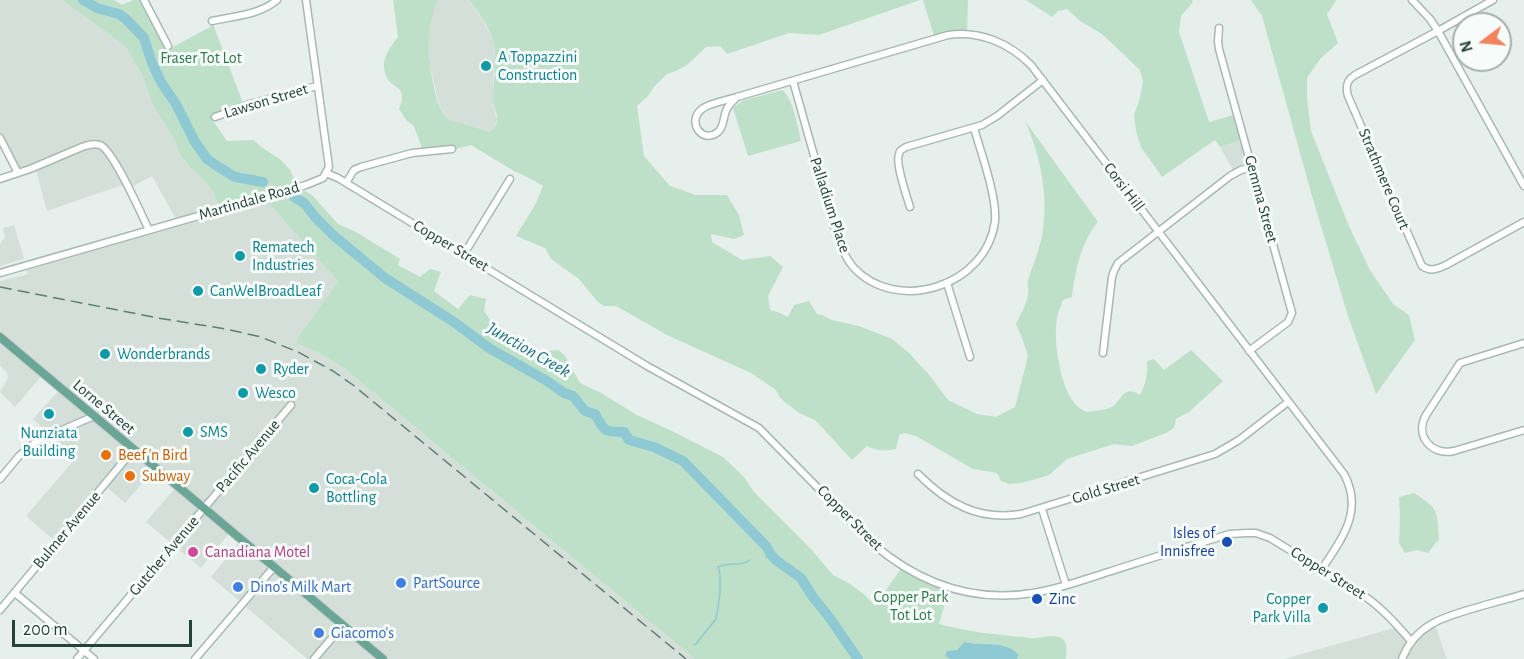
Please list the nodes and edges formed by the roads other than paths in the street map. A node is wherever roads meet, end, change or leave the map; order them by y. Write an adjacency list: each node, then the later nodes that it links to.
1 (144, 0): 9 (street)
2 (277, 0): 6 (street)
3 (306, 0): 12 (street)
4 (1412, 0): 8 (street)
5 (1493, 0): 8 (street)
6 (212, 21)
7 (1219, 28): 18 (street, Gemma Street)
8 (1438, 31): 24 (street); 26 (street, Strathmere Court)
9 (168, 46)
10 (792, 81): 11 (street, Corsi Hill); 13 (street, Corsi Hill); 31 (street, Palladium Place)
11 (1043, 81): 15 (street); 28 (street, Corsi Hill)
12 (317, 86): 14 (street, Lawson Street); 20 (street)
13 (738, 97): 13 (street, Corsi Hill)
14 (215, 117)
15 (974, 128): 25 (street); 31 (street, Palladium Place)
16 (0, 138): 19 (street)
17 (452, 149): 23 (street)
18 (1253, 167): 28 (street); 34 (street, Gemma Street)
19 (18, 173): 21 (street); 27 (street)
20 (326, 173): 23 (street, Copper Street); 27 (street, Martindale Road)
21 (0, 179)
22 (510, 179): 29 (street)
23 (346, 183): 29 (street, Copper Street)
24 (1524, 186)
25 (910, 207)
26 (1524, 222)
27 (149, 230): 30 (street, Martindale Road)
28 (1158, 232): 34 (street, Corsi Hill); 35 (street)
29 (464, 254): 48 (street, Copper Street)
30 (0, 273)
31 (947, 283): 36 (street)
32 (0, 337): 39 (main road, Lorne Street)
33 (1524, 343): 40 (street)
34 (1249, 351): 37 (street, Corsi Hill)
35 (1102, 353)
36 (970, 357)
37 (1288, 402): 45 (street, Gold Street); 47 (street, Corsi Hill)
38 (291, 405): 44 (street, Pacific Avenue)
39 (94, 416): 41 (main road, Lorne Street); 43 (street)
40 (1524, 430)
41 (133, 450): 44 (main road, Lorne Street); 49 (street, Bulmer Avenue)
42 (918, 474): 45 (street, Gold Street)
43 (0, 479)
44 (204, 507): 46 (main road, Lorne Street); 54 (street, Gutcher Avenue)
45 (1042, 508): 48 (street)
46 (274, 567): 52 (main road, Lorne Street); 57 (street)
47 (1322, 569): 48 (street, Copper Street); 53 (street, Copper Street)
48 (1066, 585)
49 (15, 593): 51 (street, Bulmer Avenue); 54 (street)
50 (1524, 594): 53 (street)
51 (0, 610)
52 (343, 625): 58 (street); 59 (main road, Lorne Street)
53 (1411, 641): 60 (street)
54 (84, 651): 55 (street, Gutcher Avenue); 56 (street)
55 (77, 659)
56 (94, 659)
57 (195, 659)
58 (314, 659)
59 (383, 659)
60 (1402, 659)

